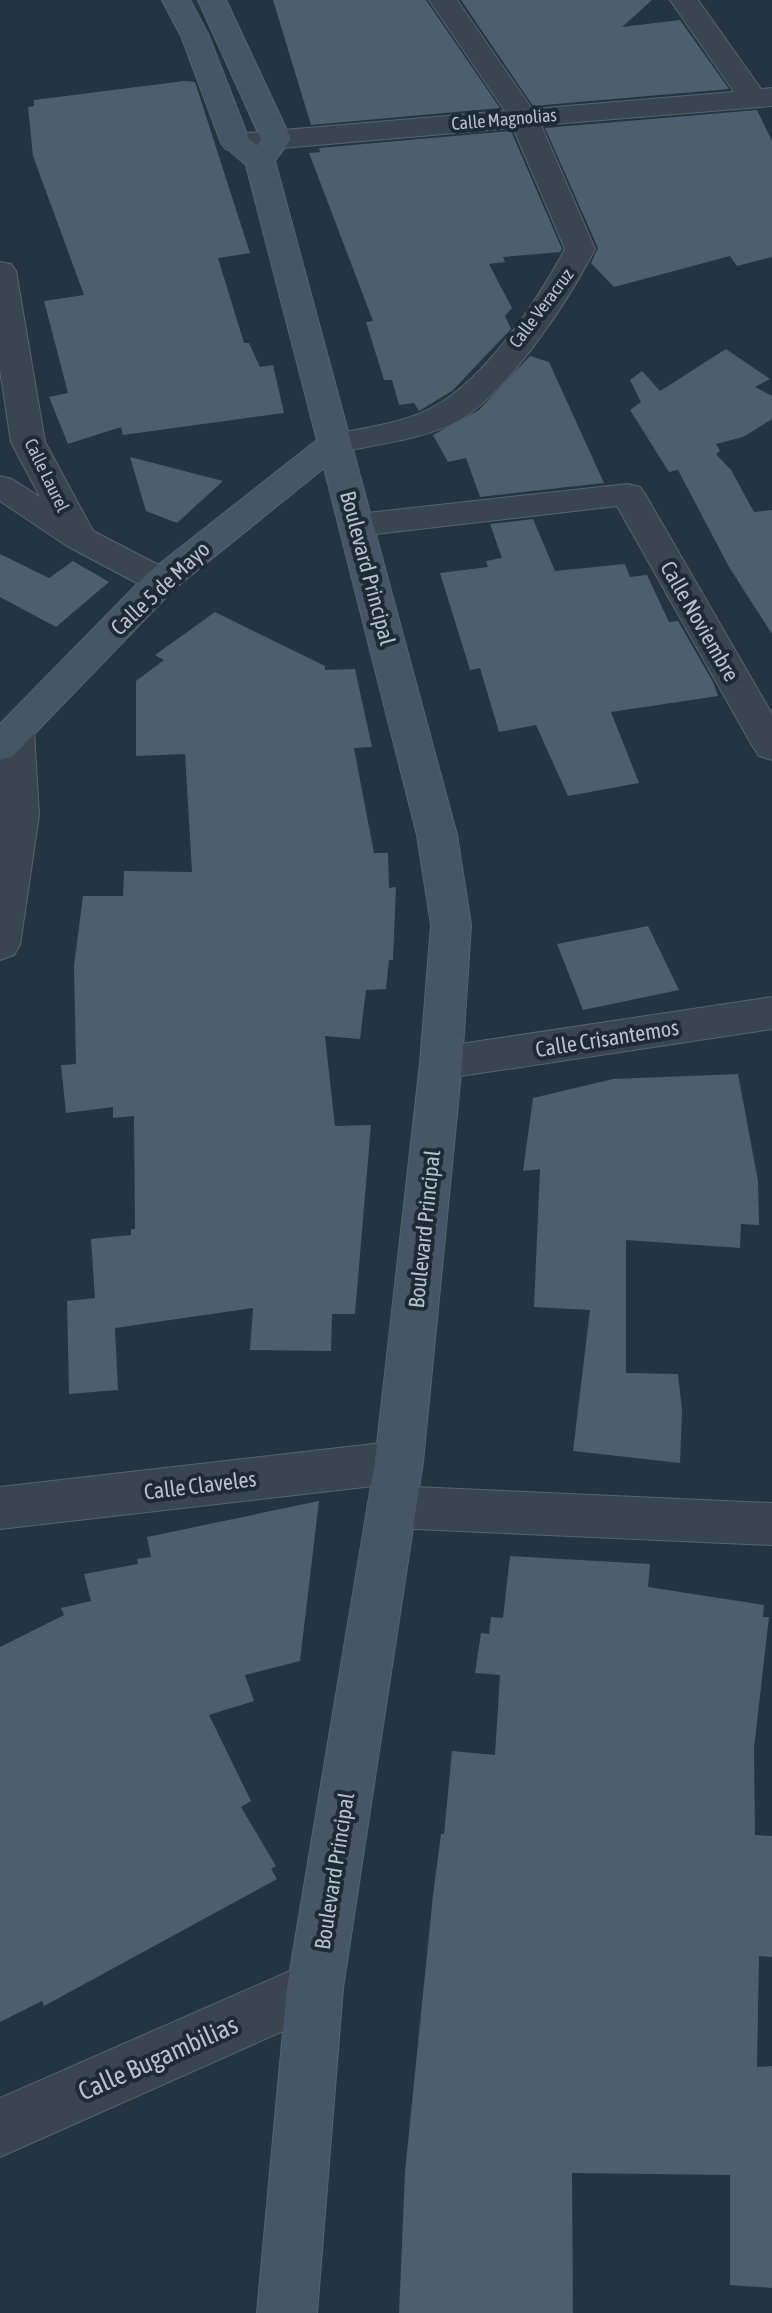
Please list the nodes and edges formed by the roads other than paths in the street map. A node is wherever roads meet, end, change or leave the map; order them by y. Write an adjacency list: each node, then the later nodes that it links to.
1 (176, 0): 7 (street, Boulevard Principal)
2 (212, 0): 7 (street, Boulevard Principal)
3 (443, 0): 6 (street, Calle Veracruz)
4 (684, 0): 5 (street)
5 (763, 99): 6 (street, Calle Magnolias)
6 (523, 117): 7 (street, Calle Magnolias); 9 (street, Calle Veracruz)
7 (257, 148): 9 (street, Boulevard Principal)
8 (0, 271): 12 (street, Calle Laurel)
9 (333, 444): 11 (street, Boulevard Principal); 13 (street, Calle 5 de Mayo)
10 (0, 486): 12 (street)
11 (358, 525): 15 (street, Calle Noviembre); 18 (street, Boulevard Principal)
12 (79, 538): 13 (street, Calle Laurel)
13 (161, 581): 14 (street, Calle 5 de Mayo)
14 (8, 740): 16 (street)
15 (772, 747)
16 (0, 945)
17 (772, 1013): 18 (street, Calle Crisantemos)
18 (441, 1063): 19 (street, Boulevard Principal)
19 (396, 1484): 20 (street, Calle Claveles); 21 (street, Calle Claveles); 22 (street, Boulevard Principal)
20 (0, 1508)
21 (772, 1524)
22 (315, 1988): 23 (street, Calle Bugambilias); 24 (street, Boulevard Principal)
23 (0, 2128)
24 (287, 2313)

